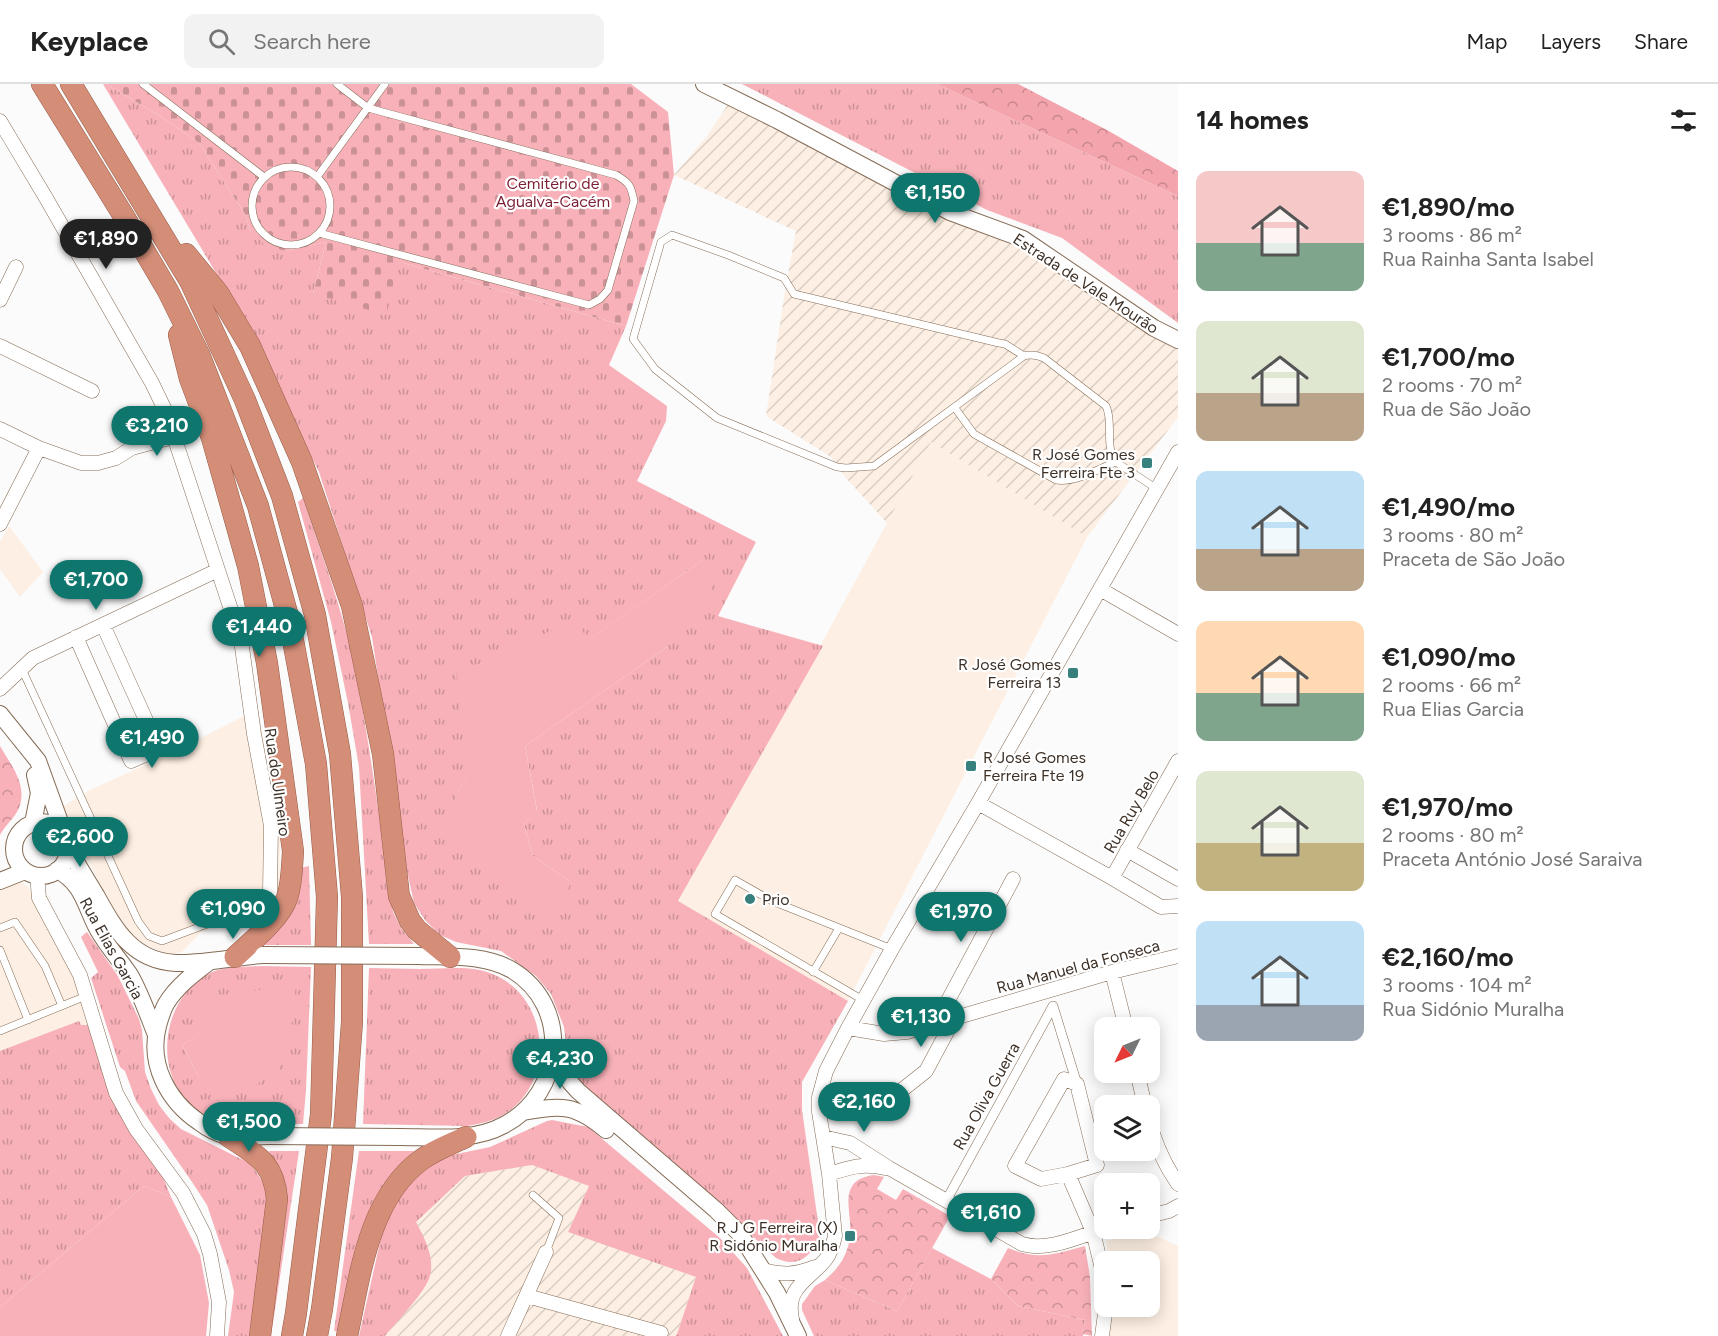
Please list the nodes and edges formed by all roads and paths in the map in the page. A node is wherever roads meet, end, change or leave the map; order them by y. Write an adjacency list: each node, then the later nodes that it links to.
1 (42, 84): 14 (highway)
2 (71, 84): 11 (highway)
3 (143, 84): 9 (lane)
4 (337, 84): 7 (lane)
5 (385, 84): 7 (lane)
6 (704, 84): 16 (street, Estrada de Vale Mourão)
7 (368, 108): 10 (lane); 12 (lane)
8 (2, 129): 21 (street, Rua do Ulmeiro)
9 (264, 177): 10 (lane); 12 (lane)
10 (316, 177): 12 (lane)
11 (146, 206): 60 (highway); 102 (highway)
12 (319, 233)
13 (16, 267): 15 (street)
14 (168, 291): 59 (highway); 101 (highway)
15 (0, 300)
16 (1178, 340)
17 (0, 346): 19 (street)
18 (1024, 356): 20 (lane); 20 (lane); 27 (lane)
19 (92, 391)
20 (955, 408): 27 (lane)
21 (165, 412): 23 (street, Rua do Ulmeiro); 25 (street)
22 (0, 429): 24 (street)
23 (173, 436): 25 (street); 30 (street, Rua do Ulmeiro)
24 (39, 448): 25 (street); 29 (street)
25 (132, 448)
26 (1178, 452): 28 (street)
27 (1116, 462): 28 (lane)
28 (1157, 489): 31 (street)
29 (0, 524)
30 (218, 570): 32 (street); 52 (street, Rua do Ulmeiro)
31 (1100, 589): 33 (street); 40 (street)
32 (103, 625): 34 (street); 34 (street)
33 (1178, 634)
34 (76, 637): 35 (street)
35 (21, 667): 36 (street); 52 (lane, Rua do Ulmeiro)
36 (0, 689)
37 (0, 714): 38 (street, Rua Elias Garcia)
38 (17, 736): 41 (street, Rua Elias Garcia); 42 (street, Rua Elias Garcia)
39 (1178, 761): 44 (street, Rua Ruy Belo)
40 (978, 803): 48 (street); 56 (street)
41 (33, 823): 42 (street); 43 (street)
42 (66, 841): 46 (street); 61 (street, Rua Elias Garcia)
43 (14, 849): 45 (street); 47 (street)
44 (1127, 850): 48 (street, Rua Ruy Belo); 50 (street)
45 (0, 869)
46 (57, 870): 47 (street); 73 (street, Rua Elias Garcia)
47 (31, 873): 51 (street); 64 (street)
48 (1112, 878): 53 (street)
49 (1013, 879): 70 (street)
50 (1178, 879)
51 (0, 881)
52 (270, 892)
53 (1178, 906)
54 (0, 928): 66 (lane)
55 (839, 928): 56 (lane); 62 (lane); 62 (lane)
56 (892, 949): 65 (street)
57 (0, 950): 69 (lane)
58 (1178, 956): 63 (street, Rua Manuel da Fonseca)
59 (235, 957): 60 (street, Rua Elias Garcia, bridge); 61 (street, Rua Elias Garcia)
60 (450, 957): 74 (street, Rua Elias Garcia)
61 (209, 962): 73 (street, Rua Elias Garcia)
62 (813, 972): 65 (lane)
63 (1112, 972): 67 (street, Rua Manuel da Fonseca); 68 (street)
64 (87, 996): 66 (lane); 99 (street)
65 (863, 1000): 71 (street)
66 (62, 1006): 69 (lane)
67 (955, 1017): 70 (street, Rua Manuel da Fonseca); 76 (street)
68 (1123, 1017)
69 (28, 1020): 72 (lane)
70 (936, 1023): 71 (street, Rua Manuel da Fonseca)
71 (848, 1028): 80 (street)
72 (0, 1031)
73 (156, 1035): 78 (street, Rua Elias Garcia)
74 (554, 1047): 77 (street); 94 (street)
75 (1077, 1084): 84 (street); 84 (street); 87 (street, Rua Oliva Guerra)
76 (902, 1090)
77 (523, 1112): 79 (street, Rua Elias Garcia); 94 (street)
78 (228, 1136): 79 (street, Rua Elias Garcia, bridge); 100 (highway)
79 (466, 1137): 103 (highway)
80 (823, 1137): 82 (street); 83 (street)
81 (1160, 1154): 85 (street)
82 (889, 1168): 83 (street); 87 (street)
83 (829, 1174): 93 (street)
84 (1068, 1174): 90 (street)
85 (1178, 1184)
86 (533, 1195): 92 (lane)
87 (946, 1201): 91 (street)
88 (1178, 1206): 89 (street)
89 (1160, 1213)
90 (1094, 1221)
91 (1094, 1232)
92 (546, 1252): 95 (street)
93 (819, 1265): 94 (street); 97 (street)
94 (761, 1267): 97 (street)
95 (528, 1296): 98 (street); 104 (street)
96 (1105, 1317): 105 (street)
97 (795, 1330)
98 (661, 1333)
99 (217, 1336)
100 (260, 1336)
101 (292, 1336)
102 (317, 1336)
103 (347, 1336)
104 (508, 1336)
105 (1102, 1336)

